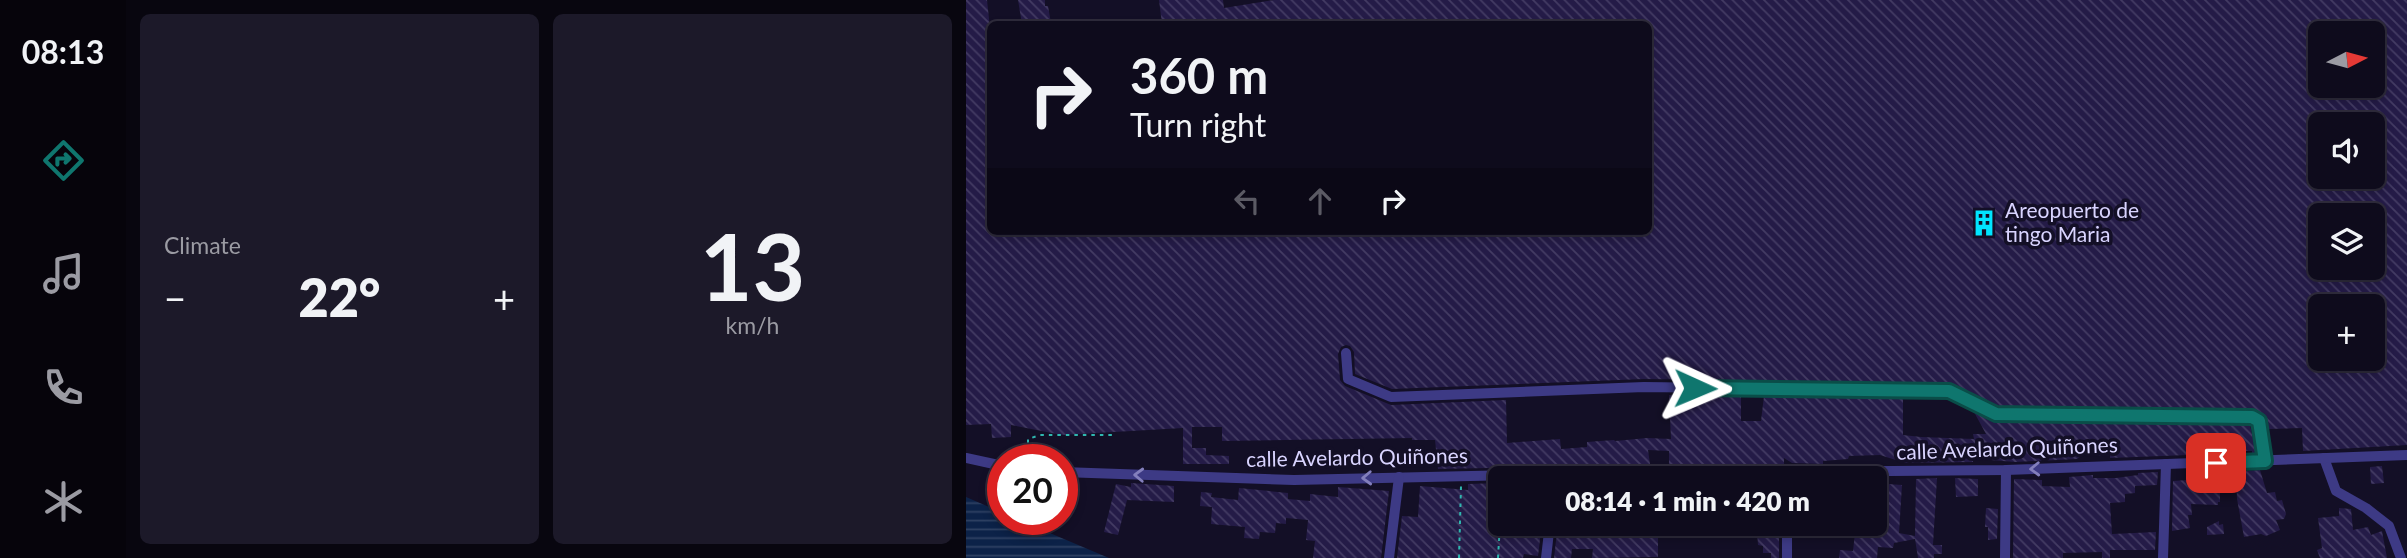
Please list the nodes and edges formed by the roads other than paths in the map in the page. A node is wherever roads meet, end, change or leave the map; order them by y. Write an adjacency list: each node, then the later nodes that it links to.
1 (1346, 353): 5 (street)
2 (2407, 455): 4 (street, calle Avelardo Quiñones)
3 (966, 458): 6 (street)
4 (2324, 458): 5 (street, calle Avelardo Quiñones); 20 (street)
5 (2265, 461): 7 (street, calle Avelardo Quiñones)
6 (987, 463)
7 (2166, 464): 8 (street, calle Avelardo Quiñones, one-way to 8); 19 (street)
8 (2006, 470): 10 (street, calle Avelardo Quiñones); 18 (street)
9 (1078, 473): 12 (street, calle Avelardo Quiñones, one-way to 9)
10 (1887, 473)
11 (1488, 476): 12 (street, calle Avelardo Quiñones)
12 (1399, 477): 15 (street)
13 (1549, 536): 16 (street)
14 (1787, 536): 17 (street)
15 (1389, 558)
16 (1546, 558)
17 (1787, 558)
18 (2006, 558)
19 (2163, 558)
20 (2401, 558)

